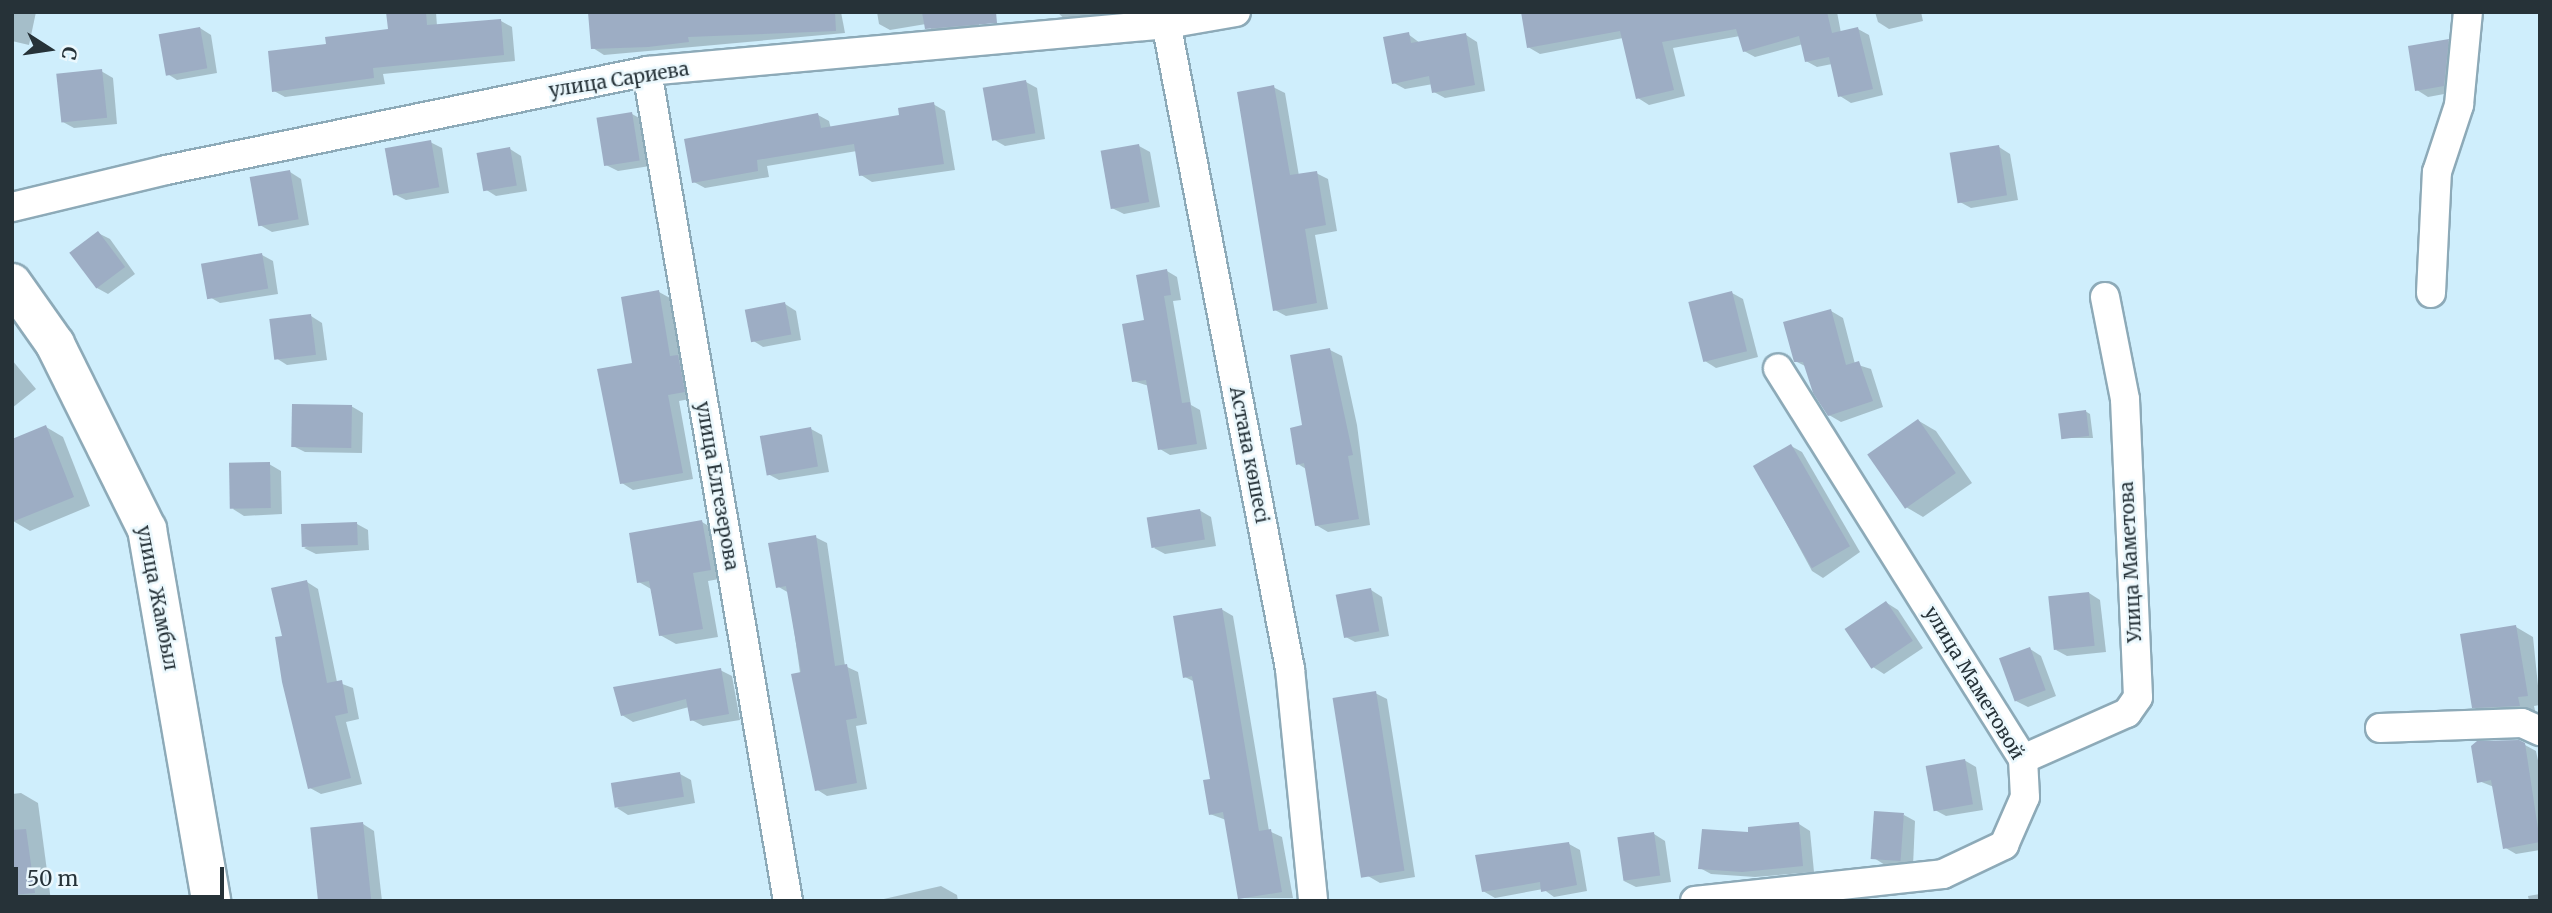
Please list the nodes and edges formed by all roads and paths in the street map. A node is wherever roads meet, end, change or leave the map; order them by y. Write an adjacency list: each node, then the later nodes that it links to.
1 (1236, 12): 3 (street, улица Сариева)
2 (2468, 12): 7 (street)
3 (1166, 18): 4 (street, улица Сариева); 15 (street, Астана көшесі)
4 (647, 71): 5 (street, улица Сариева); 14 (street, улица Елгезерова)
5 (12, 207)
6 (12, 283): 13 (main road, улица Жамбыл)
7 (2431, 293)
8 (2105, 297): 12 (street, Улица Маметова)
9 (1778, 368): 12 (street, улица Маметовой)
10 (2380, 728): 11 (street)
11 (2540, 731)
12 (2023, 759): 16 (street, улица Маметовой)
13 (211, 901)
14 (788, 901)
15 (1312, 901)
16 (1695, 901)

